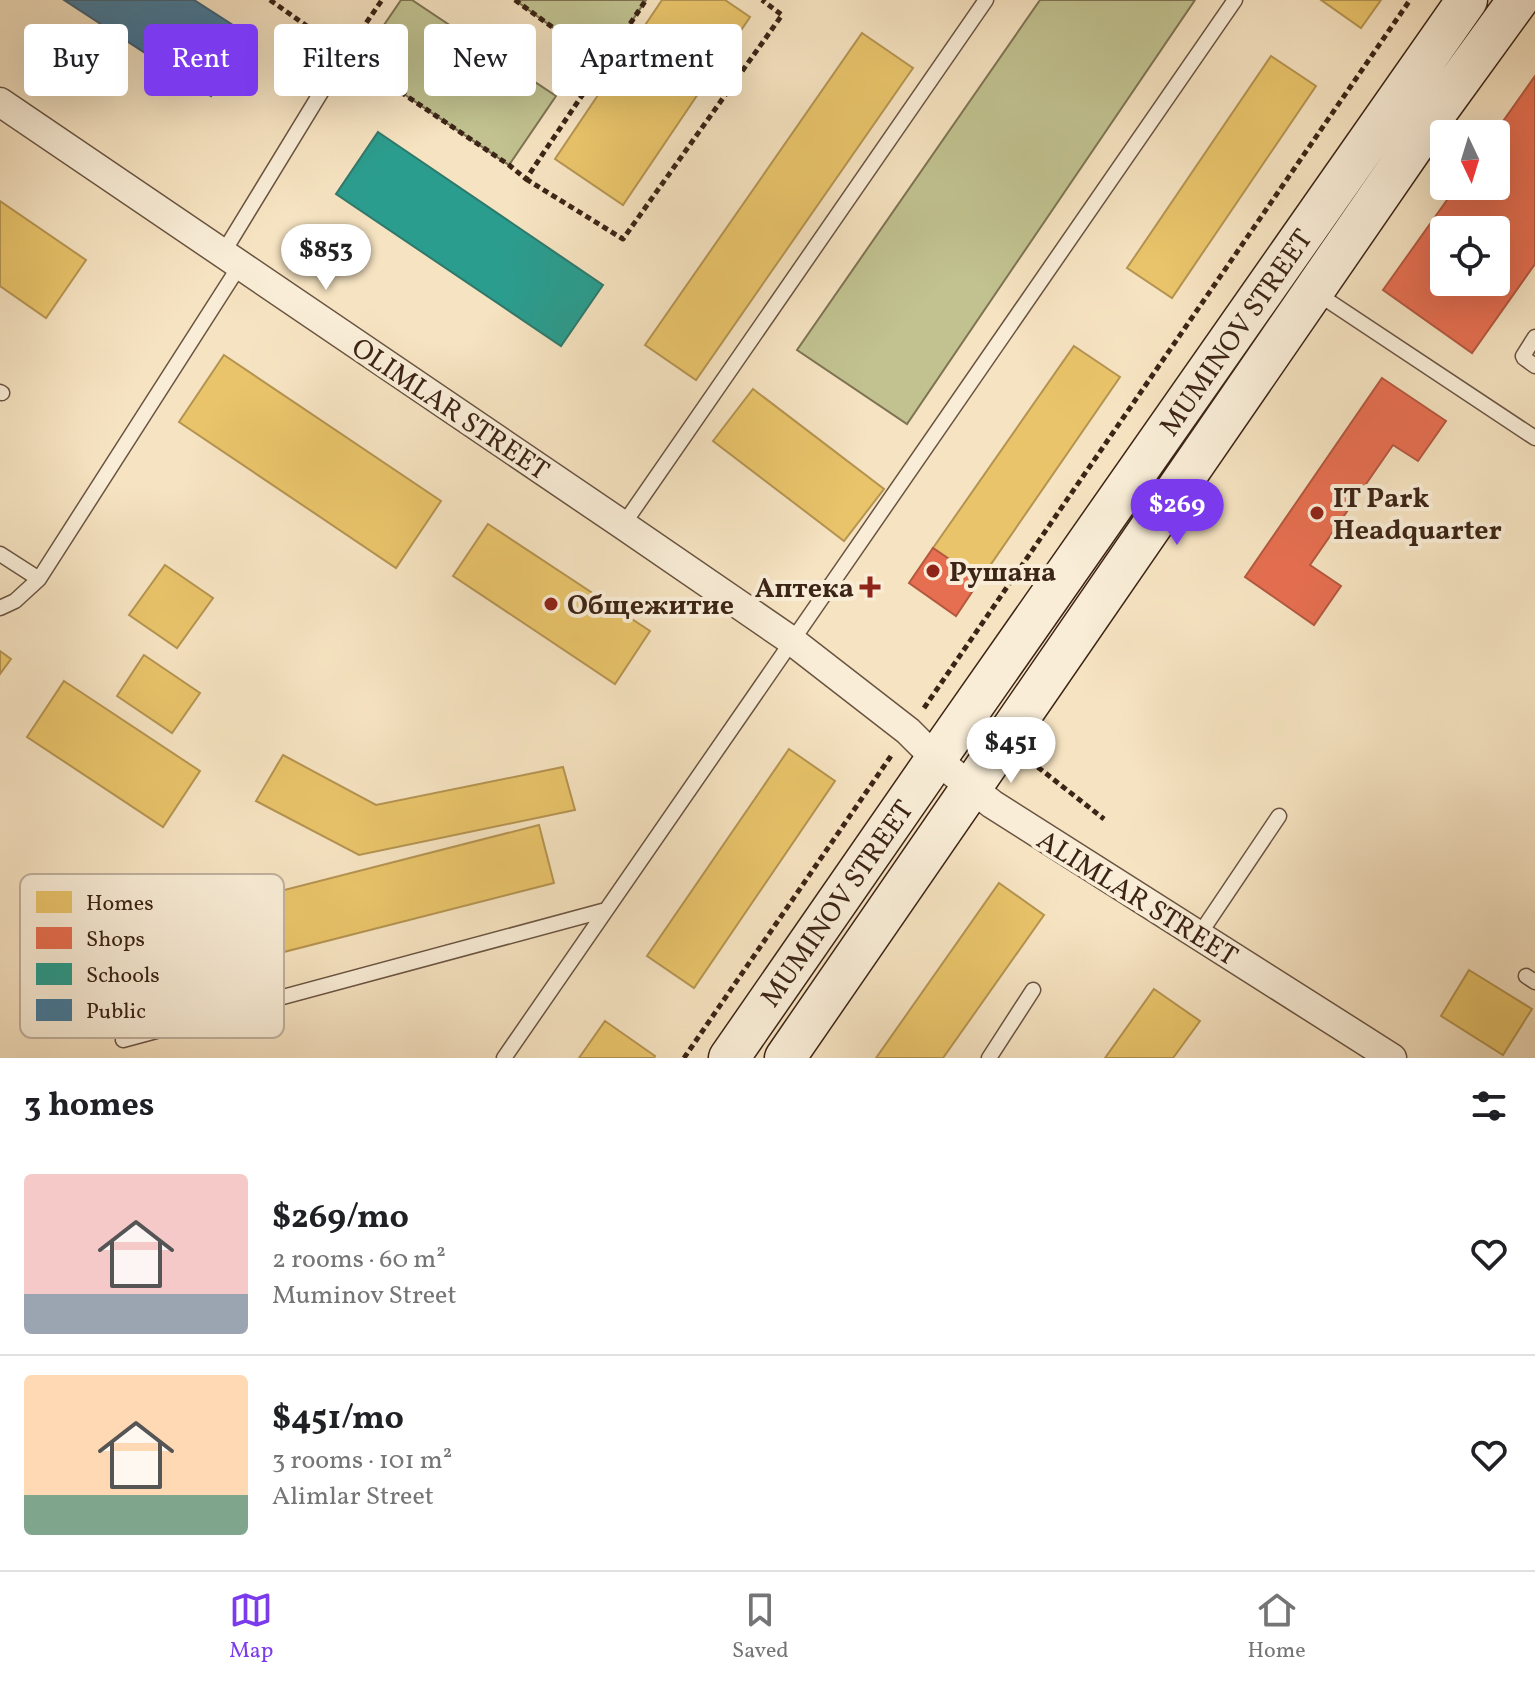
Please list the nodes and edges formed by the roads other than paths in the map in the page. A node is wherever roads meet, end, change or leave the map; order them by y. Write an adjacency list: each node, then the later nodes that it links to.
1 (986, 0): 13 (lane)
2 (1235, 0): 17 (lane)
3 (1467, 0): 18 (main road, MUMINOV STREET)
4 (1521, 0): 5 (lane); 9 (main road, MUMINOV STREET)
5 (1535, 8)
6 (321, 96): 8 (lane)
7 (0, 102): 8 (street, OLIMLAR STREET)
8 (231, 259): 13 (street, OLIMLAR STREET); 15 (lane)
9 (1314, 291): 12 (lane); 19 (main road, MUMINOV STREET)
10 (1535, 337): 11 (lane)
11 (1535, 366)
12 (1535, 438)
13 (623, 525): 17 (street, АLIMLAR STREET)
14 (0, 554): 15 (lane)
15 (39, 579): 16 (lane)
16 (0, 608)
17 (792, 641): 18 (street, АLIMLAR STREET); 21 (lane)
18 (936, 759): 19 (street, АLIMLAR STREET); 28 (main road, MUMINOV STREET)
19 (971, 789): 22 (street, АLIMLAR STREET); 29 (main road, MUMINOV STREET)
20 (1279, 816): 22 (lane)
21 (606, 910): 24 (lane); 27 (lane)
22 (1199, 935): 31 (street, АLIMLAR STREET)
23 (1033, 990): 30 (lane)
24 (284, 997)
25 (130, 1038): 26 (lane)
26 (123, 1040)
27 (504, 1058)
28 (729, 1058)
29 (785, 1058)
30 (989, 1058)
31 (1392, 1058)

